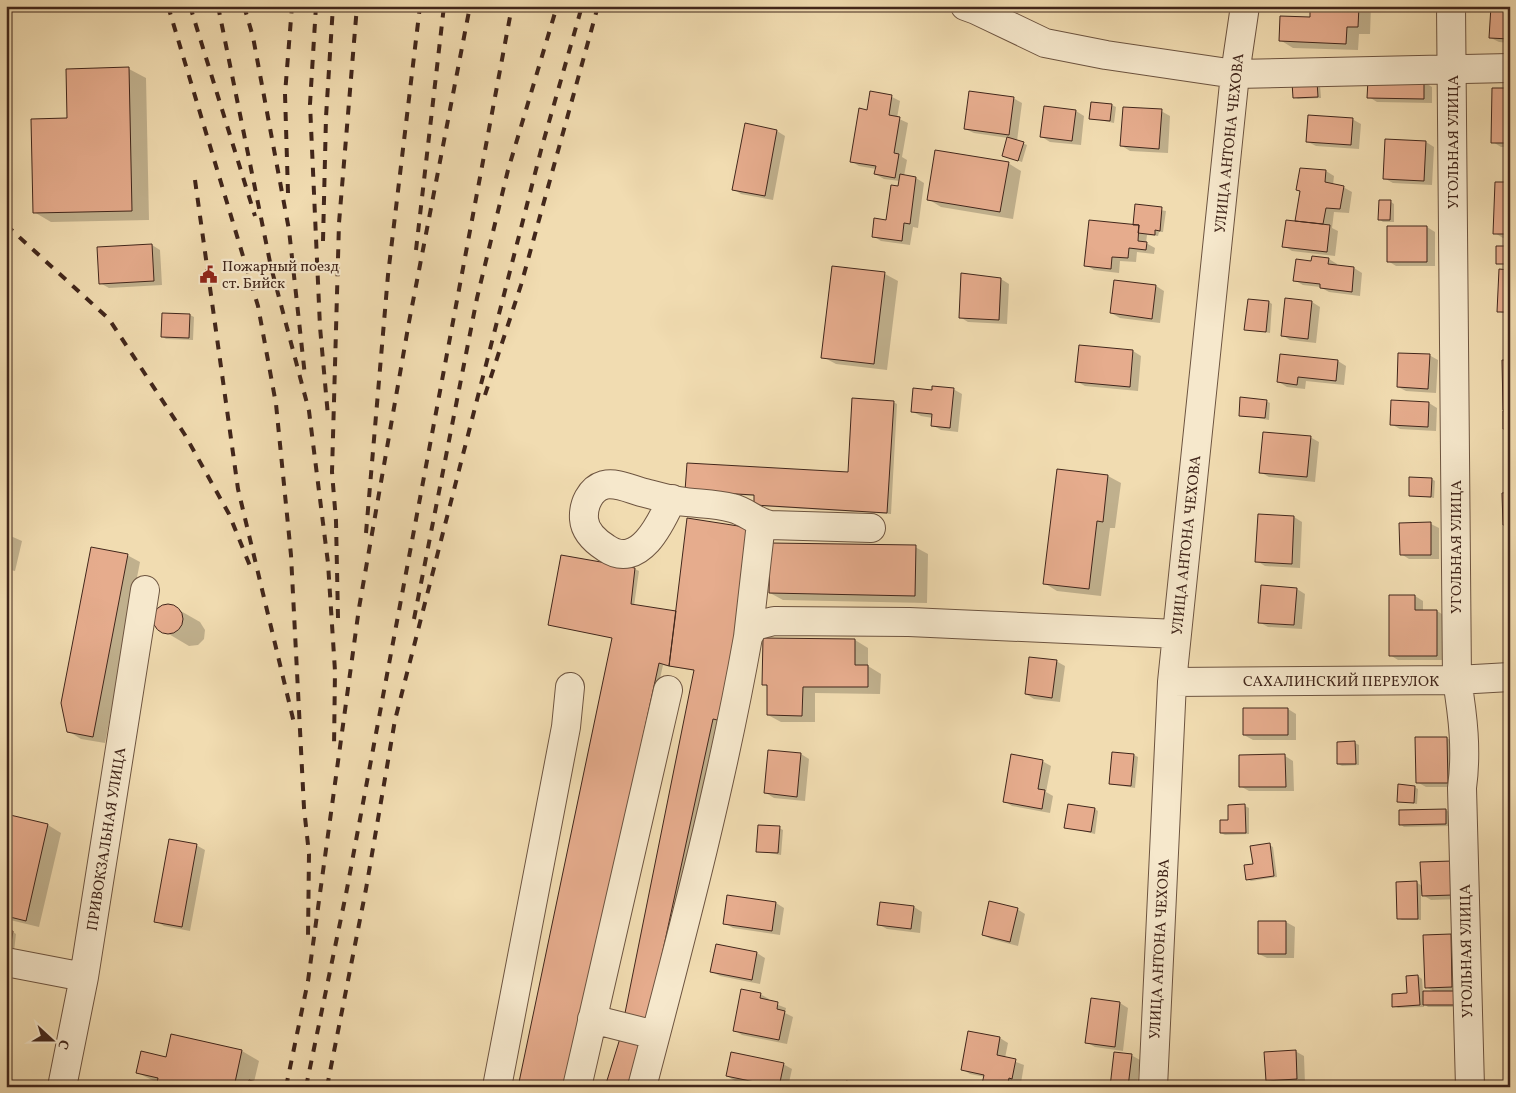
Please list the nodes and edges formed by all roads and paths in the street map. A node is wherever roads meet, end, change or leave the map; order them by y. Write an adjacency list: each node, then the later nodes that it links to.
1 (965, 6): 6 (street)
2 (1244, 6): 6 (street, УЛИЦА АНТОНА ЧЕХОВА)
3 (1452, 6): 5 (street, УГОЛЬНАЯ УЛИЦА)
4 (1510, 68): 5 (street)
5 (1452, 71): 6 (street); 14 (street, УГОЛЬНАЯ УЛИЦА)
6 (1236, 74): 11 (street, УЛИЦА АНТОНА ЧЕХОВА)
7 (672, 499): 8 (street)
8 (761, 523): 9 (street); 12 (street)
9 (871, 528)
10 (144, 590): 19 (street, ПРИВОКЗАЛЬНАЯ УЛИЦА)
11 (1176, 634): 12 (street); 15 (street, УЛИЦА АНТОНА ЧЕХОВА)
12 (748, 638): 21 (street)
13 (1510, 677): 14 (street, САХАЛИНСКИЙ ПЕРЕУЛОК)
14 (1457, 680): 15 (street, САХАЛИНСКИЙ ПЕРЕУЛОК); 27 (street, УГОЛЬНАЯ УЛИЦА)
15 (1172, 682): 26 (street, УЛИЦА АНТОНА ЧЕХОВА)
16 (570, 686): 23 (street)
17 (668, 690): 20 (street)
18 (6, 962): 19 (street)
19 (84, 978): 22 (street, ПРИВОКЗАЛЬНАЯ УЛИЦА)
20 (592, 1019): 21 (street); 24 (street)
21 (655, 1035): 25 (street)
22 (62, 1087)
23 (497, 1087)
24 (577, 1087)
25 (642, 1087)
26 (1153, 1087)
27 (1470, 1087)

